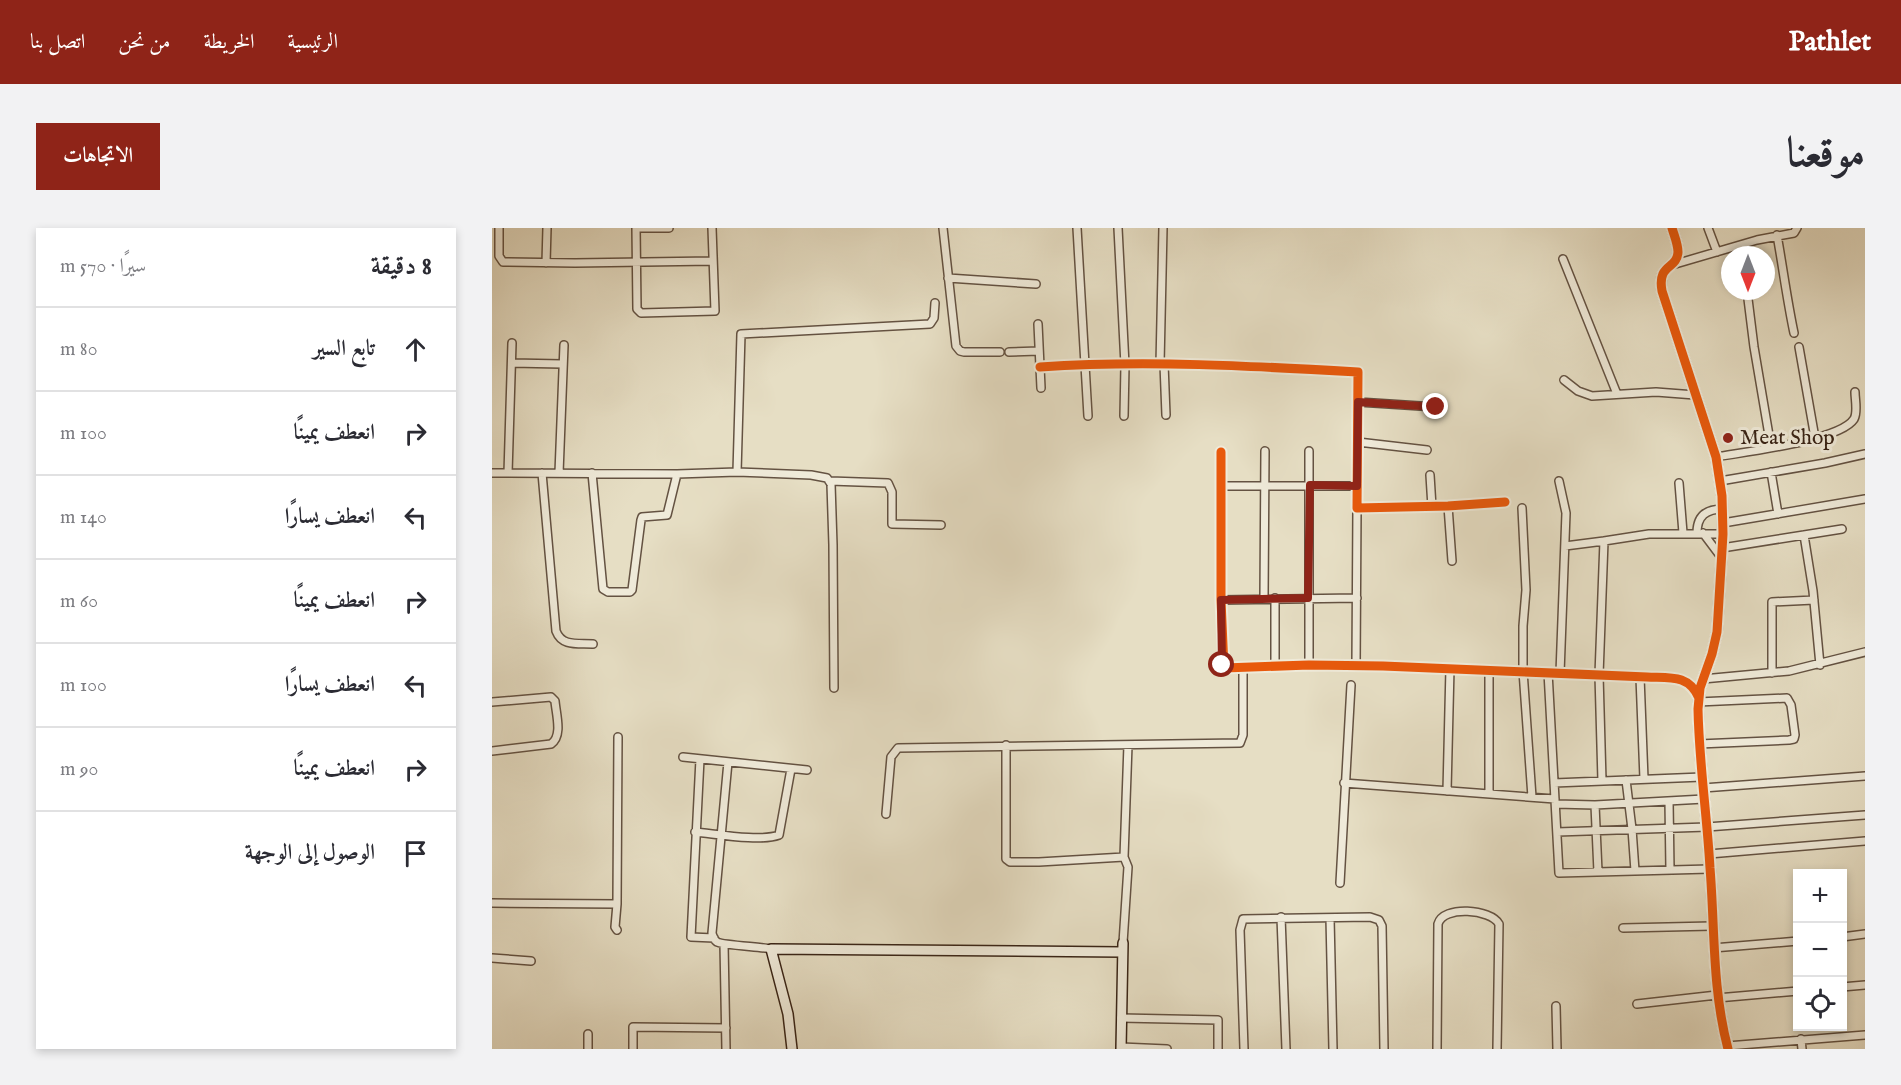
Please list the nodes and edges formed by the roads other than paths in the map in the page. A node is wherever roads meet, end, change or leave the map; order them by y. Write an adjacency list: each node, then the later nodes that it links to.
1 (500, 228): 20 (street)
2 (547, 228): 20 (street)
3 (636, 228): 4 (street); 19 (street)
4 (669, 228)
5 (712, 228): 18 (street)
6 (944, 228): 22 (street)
7 (1077, 228): 36 (street)
8 (1118, 228): 38 (street)
9 (1163, 228): 37 (street)
10 (1672, 228): 21 (street)
11 (1708, 228): 16 (street)
12 (1797, 228): 13 (street)
13 (1777, 235): 14 (street); 27 (street)
14 (1738, 246)
15 (1721, 251): 16 (street)
16 (1718, 252): 21 (street)
17 (1563, 259): 43 (street)
18 (713, 261): 19 (street); 19 (street)
19 (637, 262): 20 (street)
20 (546, 263)
21 (1669, 266): 44 (street)
22 (948, 278): 23 (street); 32 (street)
23 (1036, 284)
24 (1747, 300): 52 (street)
25 (935, 303): 59 (street)
26 (1038, 324): 31 (street)
27 (1794, 333)
28 (512, 343): 34 (street)
29 (564, 345): 35 (street)
30 (1799, 347): 50 (street)
31 (1039, 351): 33 (street); 39 (street)
32 (1000, 352)
33 (1009, 352)
34 (512, 363): 35 (street); 62 (street)
35 (562, 364): 64 (street)
36 (1085, 364): 38 (street); 39 (street); 48 (street)
37 (1162, 364): 38 (street); 45 (street); 47 (street)
38 (1125, 365): 49 (street)
39 (1040, 367): 41 (street)
40 (1564, 380): 43 (street)
41 (1041, 388)
42 (1855, 392): 50 (street)
43 (1617, 394): 44 (street)
44 (1695, 394): 58 (street)
45 (1358, 402): 46 (street); 51 (street)
46 (1436, 407)
47 (1166, 415)
48 (1088, 416)
49 (1124, 416)
50 (1815, 438): 52 (street)
51 (1358, 442): 53 (street); 75 (street)
52 (1772, 447): 58 (street)
53 (1427, 450)
54 (1265, 451): 72 (street)
55 (1310, 451): 73 (street)
56 (1221, 452): 74 (street)
57 (1865, 454): 60 (street)
58 (1716, 457): 70 (street)
59 (737, 472): 66 (street); 68 (street)
60 (1771, 472): 70 (street); 83 (street)
61 (492, 473): 62 (street)
62 (508, 473): 63 (street)
63 (542, 473): 64 (street); 101 (street)
64 (559, 473): 65 (street)
65 (592, 473): 66 (street); 66 (street)
66 (677, 474)
67 (1431, 475): 79 (street)
68 (830, 481): 85 (street); 118 (street)
69 (1559, 481): 92 (street)
70 (1720, 481): 82 (street)
71 (1679, 483): 87 (street)
72 (1265, 485): 73 (street); 74 (street); 95 (street)
73 (1310, 485): 75 (street); 97 (street)
74 (1221, 486): 99 (street)
75 (1357, 486): 80 (street)
76 (1865, 499): 83 (street)
77 (1505, 502): 78 (street)
78 (1448, 506): 79 (street); 94 (street)
79 (1432, 507): 80 (street)
80 (1357, 508): 98 (street)
81 (1522, 508): 110 (street)
82 (1723, 509): 84 (street); 88 (street)
83 (1778, 514): 84 (street)
84 (1723, 523): 89 (street)
85 (940, 525)
86 (1842, 529): 90 (street)
87 (1683, 533): 88 (street); 91 (street)
88 (1700, 533): 89 (street); 93 (street)
89 (1723, 534): 93 (street)
90 (1804, 535): 93 (street); 100 (street)
91 (1604, 541): 92 (street); 114 (street)
92 (1565, 546): 112 (street)
93 (1721, 553): 116 (street)
94 (1452, 561)
95 (1264, 598): 96 (street); 99 (street)
96 (1275, 598): 97 (street); 106 (street)
97 (1308, 598): 98 (street); 103 (street)
98 (1357, 598): 104 (street)
99 (1221, 600): 107 (street)
100 (1814, 600): 105 (street); 113 (street)
101 (593, 644)
102 (1864, 654): 105 (street)
103 (1309, 665): 104 (street); 106 (street)
104 (1356, 665): 108 (street)
105 (1820, 665): 113 (street)
106 (1275, 666): 107 (street)
107 (1243, 668): 124 (street)
108 (1450, 668): 109 (street); 139 (street)
109 (1489, 669): 110 (street); 140 (street)
110 (1523, 671): 111 (street); 141 (street)
111 (1548, 672): 112 (street); 137 (street)
112 (1560, 673): 114 (street)
113 (1772, 673): 116 (street)
114 (1599, 675): 115 (street); 135 (street)
115 (1640, 677): 119 (street); 133 (street)
116 (1703, 679): 119 (street)
117 (1351, 685): 136 (street)
118 (834, 688)
119 (1698, 700): 122 (street); 122 (street)
120 (492, 702): 125 (street)
121 (618, 737): 165 (street)
122 (1700, 744): 132 (street)
123 (1006, 745): 124 (street); 147 (street); 158 (street)
124 (1128, 746): 158 (street)
125 (492, 751)
126 (683, 757): 127 (street)
127 (700, 759): 128 (street); 153 (street)
128 (728, 762): 129 (street); 155 (street)
129 (791, 769): 130 (street); 155 (street)
130 (807, 770)
131 (1865, 776): 138 (street)
132 (1702, 777): 133 (street); 138 (street)
133 (1644, 779): 134 (street)
134 (1626, 780): 135 (street); 145 (street)
135 (1602, 781): 137 (street)
136 (1344, 783): 139 (street); 163 (street)
137 (1554, 783): 143 (street)
138 (1703, 788): 142 (street)
139 (1447, 791): 140 (street)
140 (1489, 794): 141 (street)
141 (1532, 797): 143 (street)
142 (1704, 799): 144 (street); 149 (street)
143 (1555, 801): 146 (street); 154 (street)
144 (1669, 801): 145 (street); 150 (street)
145 (1629, 803): 146 (street); 151 (street)
146 (1595, 804): 152 (street)
147 (886, 814)
148 (1865, 815): 149 (street)
149 (1707, 827): 150 (street); 157 (street)
150 (1670, 828): 151 (street); 160 (street)
151 (1632, 829): 152 (street); 161 (street)
152 (1595, 830): 154 (street); 162 (street)
153 (695, 832): 155 (street); 173 (street)
154 (1557, 832): 162 (street)
155 (721, 834): 173 (street)
156 (1865, 841): 157 (street)
157 (1709, 854): 159 (street)
158 (1124, 857): 176 (street)
159 (1710, 869): 160 (street); 168 (street)
160 (1670, 870): 161 (street)
161 (1635, 871): 162 (street)
162 (1598, 872)
163 (1340, 883)
164 (492, 903): 165 (street)
165 (617, 904): 170 (street)
166 (1281, 918): 167 (street); 200 (street); 201 (street)
167 (1330, 918): 202 (street); 203 (street)
168 (1712, 926): 169 (street); 177 (street)
169 (1623, 928)
170 (616, 930)
171 (1865, 934): 172 (street)
172 (1847, 936)
173 (714, 938): 175 (street)
174 (1793, 941): 177 (street)
175 (724, 944): 178 (street); 188 (street)
176 (1122, 948): 178 (street); 187 (street)
177 (1713, 948): 184 (street)
178 (771, 949): 197 (street)
179 (492, 958): 180 (street)
180 (531, 961)
181 (1865, 986): 182 (street)
182 (1847, 987)
183 (1793, 992): 184 (street)
184 (1717, 997): 185 (street); 193 (street)
185 (1637, 1004)
186 (1556, 1006): 206 (street)
187 (1121, 1018): 192 (street); 199 (street)
188 (726, 1028): 195 (street); 196 (street)
189 (588, 1034): 194 (street)
190 (1865, 1035): 191 (street)
191 (1802, 1040): 193 (street); 207 (street)
192 (1121, 1048): 198 (street)
193 (1727, 1048)
194 (588, 1049)
195 (633, 1049)
196 (726, 1049)
197 (792, 1049)
198 (1167, 1049)
199 (1218, 1049)
200 (1244, 1049)
201 (1286, 1049)
202 (1333, 1049)
203 (1384, 1049)
204 (1437, 1049): 205 (street)
205 (1497, 1049)
206 (1557, 1049)
207 (1802, 1049)

